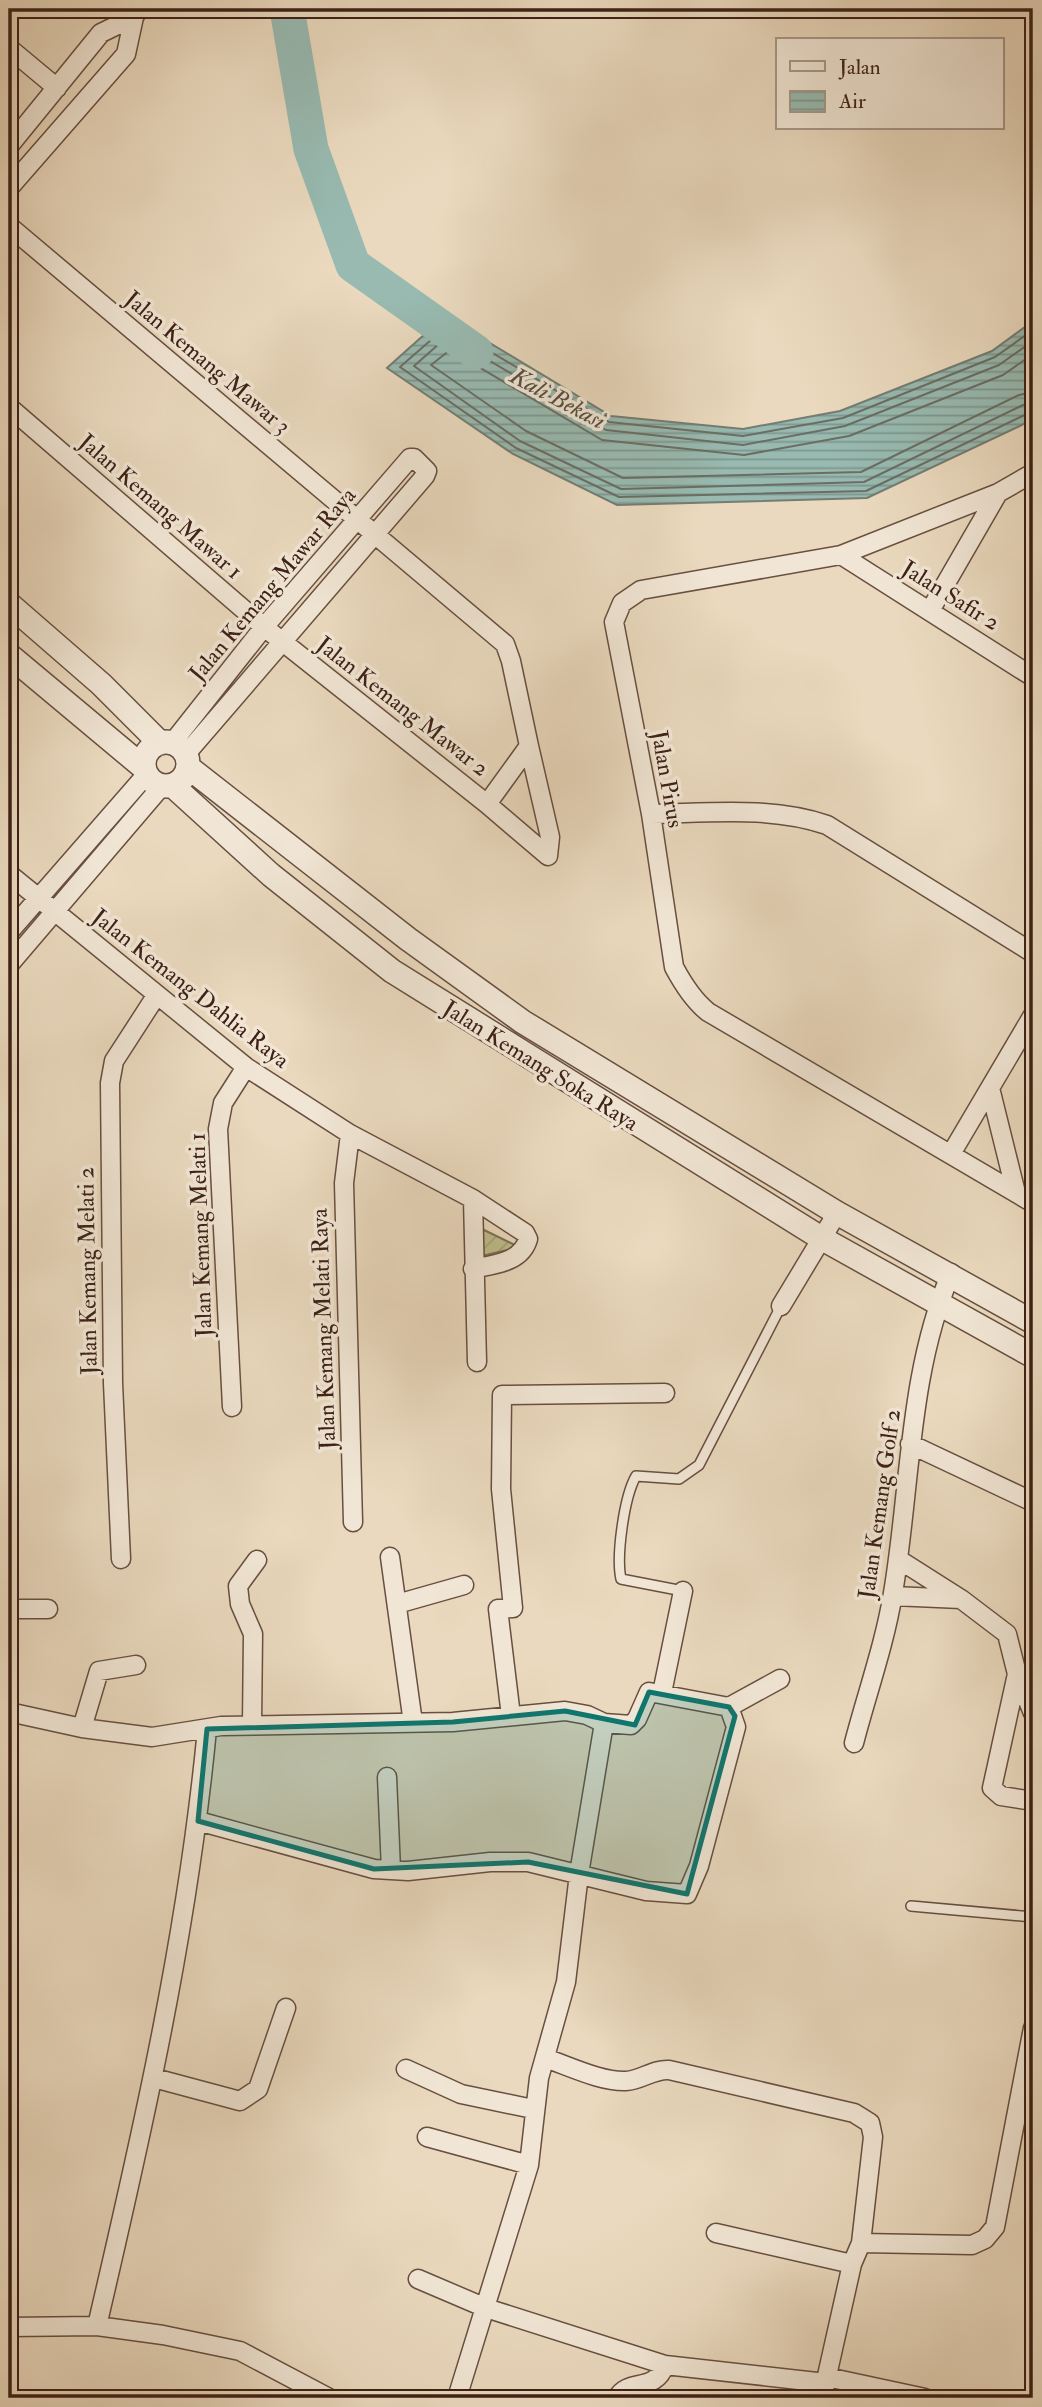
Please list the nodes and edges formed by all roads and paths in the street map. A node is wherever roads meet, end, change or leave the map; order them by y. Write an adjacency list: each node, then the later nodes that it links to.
1 (136, 13): 3 (street); 5 (street)
2 (9, 48): 3 (street)
3 (57, 88): 4 (street)
4 (9, 146)
5 (9, 188)
6 (9, 226): 10 (street, Jalan Kemang Mawar 3)
7 (9, 407): 15 (street, Jalan Kemang Mawar 1)
8 (1033, 473): 9 (street, Jalan Pirus)
9 (998, 493): 12 (street, Jalan Pirus); 14 (street)
10 (358, 520): 11 (street, Jalan Kemang Mawar 3); 11 (street, Jalan Kemang Mawar Raya); 15 (street, Jalan Kemang Mawar Raya)
11 (376, 536): 16 (street, Jalan Kemang Mawar Raya); 19 (street)
12 (841, 555): 14 (street, Jalan Safir 2); 23 (street, Jalan Pirus)
13 (9, 604): 20 (street, Jalan Kemang Soka Raya)
14 (931, 609): 18 (street, Jalan Safir 2)
15 (264, 627): 16 (street, Jalan Kemang Mawar 1); 20 (street, Jalan Kemang Mawar Raya)
16 (283, 642): 20 (street, Jalan Kemang Mawar Raya); 22 (street, Jalan Kemang Mawar 2)
17 (9, 655): 21 (street, Jalan Kemang Soka Raya)
18 (1033, 677)
19 (530, 746): 22 (street, Jalan Kemang Mawar 2); 22 (street)
20 (177, 751): 21 (street); 21 (street); 39 (street, Jalan Kemang Soka Raya)
21 (156, 779): 25 (street); 26 (street); 40 (street, Jalan Kemang Soka Raya)
22 (487, 804)
23 (651, 814): 28 (street); 35 (street, Jalan Pirus)
24 (9, 874): 25 (street, Jalan Kemang Dahlia Raya)
25 (37, 898): 26 (street, Jalan Kemang Dahlia Raya); 27 (street)
26 (54, 911): 29 (street); 30 (street, Jalan Kemang Dahlia Raya)
27 (9, 932)
28 (1033, 953)
29 (9, 965)
30 (156, 996): 32 (street, Jalan Kemang Dahlia Raya); 54 (street, Jalan Kemang Melati 2)
31 (1033, 1015): 33 (street)
32 (246, 1067): 34 (street, Jalan Kemang Dahlia Raya); 49 (street, Jalan Kemang Melati 1)
33 (990, 1088): 35 (street); 36 (street)
34 (350, 1134): 37 (street, Jalan Kemang Dahlia Raya); 52 (street, Jalan Kemang Melati Raya)
35 (951, 1154): 36 (street, Jalan Pirus)
36 (1016, 1193): 38 (street, Jalan Pirus)
37 (473, 1199): 41 (street); 41 (street, Jalan Kemang Dahlia Raya)
38 (1033, 1203)
39 (837, 1213): 40 (street); 42 (street, Jalan Kemang Soka Raya)
40 (821, 1238): 43 (street, Jalan Kemang Soka Raya); 44 (street)
41 (473, 1269): 47 (street)
42 (951, 1273): 43 (street, Jalan Kemang Golf 2); 45 (street, Jalan Kemang Soka Raya)
43 (938, 1303): 46 (street, Jalan Kemang Soka Raya); 50 (street, Jalan Kemang Golf 2)
44 (781, 1306): 58 (lane)
45 (1033, 1322)
46 (1033, 1356)
47 (477, 1362)
48 (665, 1393): 71 (street)
49 (232, 1407)
50 (910, 1444): 51 (street); 55 (street, Jalan Kemang Golf 2)
51 (1033, 1503)
52 (353, 1522)
53 (390, 1557): 61 (street)
54 (121, 1559)
55 (898, 1559): 59 (street, Jalan Kemang Golf 2); 60 (street)
56 (257, 1560): 74 (street)
57 (464, 1585): 61 (street)
58 (682, 1591): 67 (street)
59 (893, 1596): 60 (street); 77 (street, Jalan Kemang Golf 2)
60 (961, 1599): 65 (street)
61 (397, 1604): 72 (street)
62 (9, 1609): 63 (street)
63 (48, 1609)
64 (136, 1665): 75 (street)
65 (1017, 1674): 70 (street); 79 (street)
66 (780, 1679): 68 (street)
67 (662, 1693): 68 (street); 73 (street)
68 (729, 1707): 82 (street)
69 (9, 1712): 75 (street)
70 (1033, 1713)
71 (511, 1716): 72 (street); 73 (street)
72 (413, 1723): 74 (street)
73 (604, 1723): 82 (street)
74 (252, 1725): 76 (street)
75 (82, 1728): 76 (street)
76 (207, 1729): 80 (street)
77 (854, 1742)
78 (387, 1777): 81 (street)
79 (1033, 1801)
80 (198, 1821): 81 (street); 89 (street)
81 (391, 1870): 82 (street)
82 (579, 1874): 87 (street)
83 (911, 1906): 84 (lane)
84 (1033, 1917)
85 (286, 2008): 89 (street)
86 (1033, 2028): 94 (street)
87 (545, 2059): 90 (street); 94 (street)
88 (406, 2069): 90 (street)
89 (154, 2078): 98 (street)
90 (533, 2109): 92 (street)
91 (427, 2137): 92 (street)
92 (529, 2165): 97 (street)
93 (716, 2233): 95 (street)
94 (861, 2243): 95 (street)
95 (852, 2264): 101 (street)
96 (418, 2278): 97 (street)
97 (486, 2308): 100 (street); 103 (street)
98 (97, 2326): 99 (street); 102 (street)
99 (9, 2327)
100 (665, 2365): 101 (street); 104 (street)
101 (825, 2386): 105 (street)
102 (330, 2398)
103 (457, 2398)
104 (617, 2398)
105 (925, 2398)

